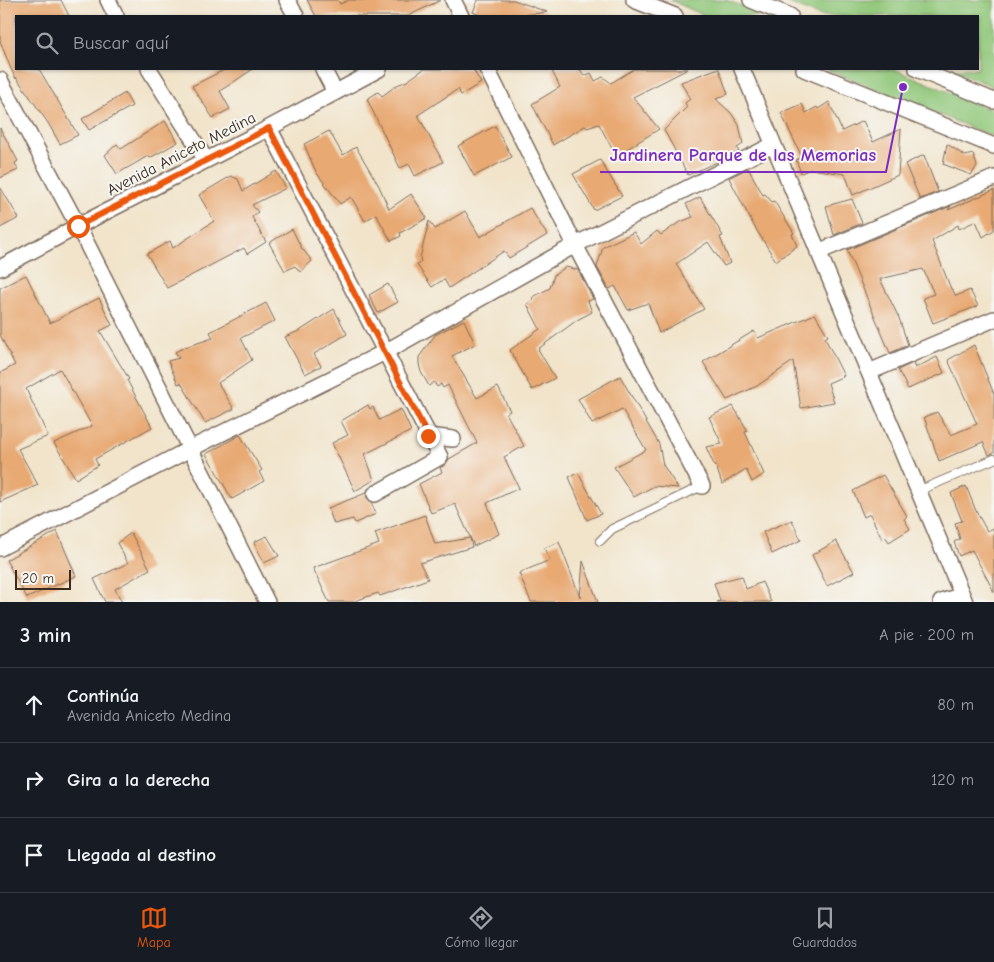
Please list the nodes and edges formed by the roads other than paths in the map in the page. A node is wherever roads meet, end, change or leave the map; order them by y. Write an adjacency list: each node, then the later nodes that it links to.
1 (108, 0): 6 (street)
2 (287, 0): 7 (street)
3 (453, 0): 8 (street)
4 (634, 0): 9 (street)
5 (751, 0): 10 (street)
6 (116, 15)
7 (295, 15)
8 (460, 15)
9 (672, 15)
10 (788, 15)
11 (150, 70): 24 (street)
12 (324, 70): 19 (street)
13 (377, 70): 19 (street, Avenida Aniceto Medina)
14 (488, 70): 27 (street)
15 (742, 70): 22 (street)
16 (806, 70): 23 (street)
17 (919, 70): 20 (street)
18 (0, 80): 26 (street)
19 (335, 92): 21 (street, Avenida Aniceto Medina)
20 (994, 100)
21 (269, 128): 24 (street, Avenida Aniceto Medina); 31 (street)
22 (773, 145): 27 (street); 28 (street)
23 (994, 146)
24 (206, 160): 26 (street, Avenida Aniceto Medina)
25 (994, 178): 28 (street)
26 (78, 226): 29 (street, Avenida Aniceto Medina); 35 (street)
27 (575, 245): 31 (street); 37 (street)
28 (818, 252): 32 (street)
29 (0, 268)
30 (994, 319): 32 (street)
31 (385, 352): 33 (street); 35 (street)
32 (868, 372): 38 (street)
33 (428, 436): 34 (street); 39 (street)
34 (453, 439)
35 (190, 449): 41 (street); 43 (street)
36 (994, 459): 38 (lane)
37 (702, 486): 40 (lane)
38 (918, 491): 42 (street)
39 (375, 494)
40 (600, 541)
41 (0, 548)
42 (964, 599): 44 (street)
43 (267, 602)
44 (941, 602)

